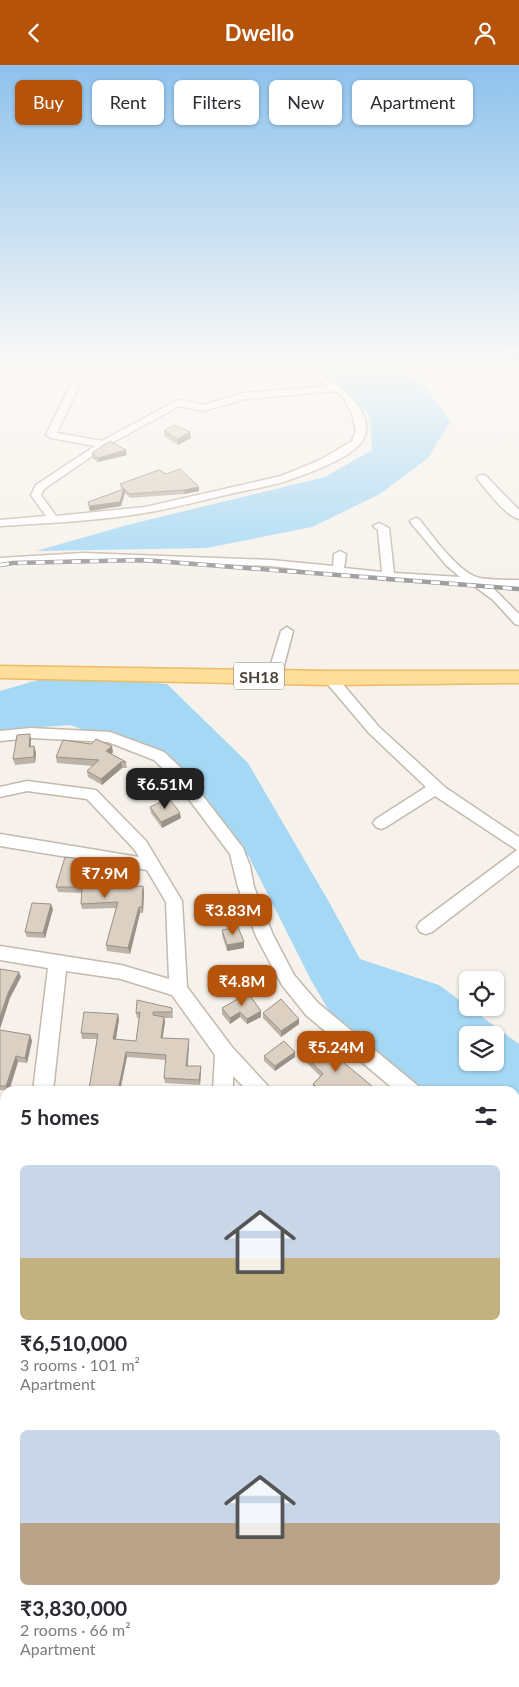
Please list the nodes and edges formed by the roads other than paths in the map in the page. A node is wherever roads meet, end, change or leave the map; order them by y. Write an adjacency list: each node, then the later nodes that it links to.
1 (95, 443): 3 (street)
2 (355, 443): 7 (street)
3 (103, 444): 7 (street)
4 (482, 478): 5 (street)
5 (514, 506): 6 (street)
6 (519, 516)
7 (52, 519): 9 (street)
8 (415, 521): 15 (street)
9 (0, 523)
10 (379, 526): 14 (street)
11 (340, 554): 13 (street)
12 (0, 561): 13 (street)
13 (338, 570): 14 (street)
14 (388, 576): 15 (street)
15 (475, 582): 16 (street); 17 (street)
16 (519, 583)
17 (519, 621)
18 (287, 631): 20 (street)
19 (0, 672): 20 (main road, SH18)
20 (274, 677): 22 (main road, SH18)
21 (519, 677): 22 (main road, SH18)
22 (330, 678): 24 (street)
23 (0, 736): 39 (street)
24 (436, 788): 26 (street); 28 (street)
25 (0, 792): 30 (street)
26 (381, 823)
27 (0, 840): 30 (street)
28 (519, 845)
29 (519, 856): 31 (street)
30 (152, 865): 34 (street)
31 (426, 927)
32 (0, 953): 33 (street)
33 (58, 962): 34 (street); 36 (street)
34 (178, 989): 35 (street)
35 (225, 1053): 37 (street); 38 (street)
36 (44, 1086)
37 (223, 1086)
38 (255, 1086)
39 (404, 1086)

